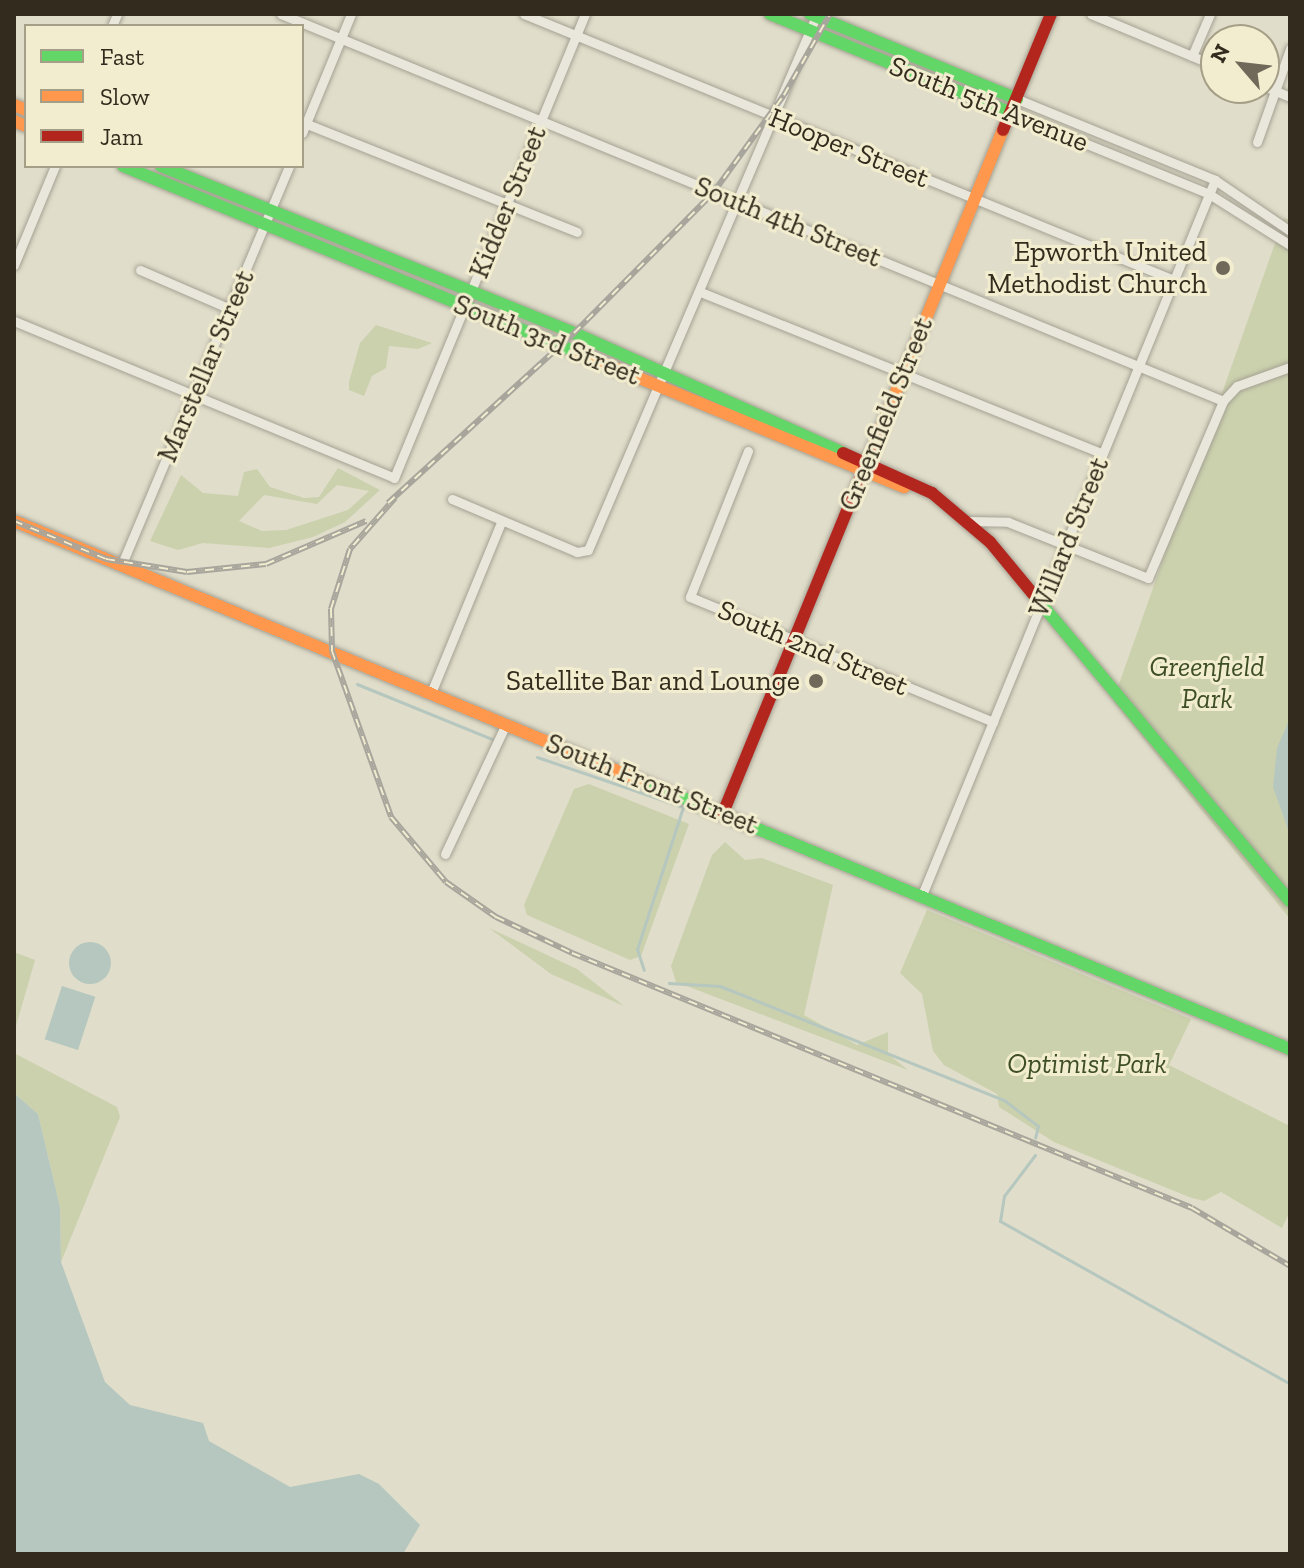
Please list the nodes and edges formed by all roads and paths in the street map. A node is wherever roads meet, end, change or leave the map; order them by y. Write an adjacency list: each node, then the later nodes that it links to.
1 (281, 14): 12 (street, South 4th Street)
2 (351, 14): 12 (street)
3 (524, 14): 11 (street, Hooper Street)
4 (585, 14): 11 (street, Kidder Street)
5 (770, 14): 10 (main road, South 5th Avenue)
6 (1051, 14): 17 (main road, Greenfield Street)
7 (1091, 14): 14 (street)
8 (1210, 14): 14 (street)
9 (815, 15): 10 (street); 17 (main road, South 5th Avenue)
10 (810, 31): 19 (main road, South 5th Avenue); 20 (street)
11 (576, 36): 20 (street, Hooper Street); 21 (street, Kidder Street)
12 (341, 38): 21 (street, South 4th Street); 22 (street)
13 (1290, 49): 16 (street)
14 (1192, 56): 15 (street)
15 (1200, 59)
16 (1280, 85)
17 (1017, 99): 19 (main road, Greenfield Street); 29 (street, South 5th Avenue)
18 (1273, 104): 24 (street)
19 (1011, 113): 30 (street, South 5th Avenue); 31 (main road, Greenfield Street)
20 (775, 119): 31 (street, Hooper Street); 33 (street)
21 (541, 121): 32 (street, Kidder Street); 33 (street, South 4th Street)
22 (304, 124)
23 (304, 126): 32 (street)
24 (1257, 142)
25 (54, 168): 39 (street)
26 (128, 168): 35 (main road, South 3rd Street)
27 (166, 168): 34 (main road, South 3rd Street)
28 (288, 168): 34 (street, Marstellar Street)
29 (1215, 180): 30 (street, Willard Street); 36 (street, South 5th Avenue)
30 (1209, 194): 38 (street, South 5th Avenue); 41 (street, Willard Street)
31 (976, 198): 41 (street, Hooper Street); 42 (main road, Greenfield Street)
32 (506, 204): 37 (street); 43 (street, Kidder Street)
33 (740, 204): 42 (street, South 4th Street); 44 (street)
34 (270, 211): 35 (street, Marstellar Street); 43 (main road, South 3rd Street)
35 (265, 224): 45 (main road, South 3rd Street); 46 (street, Marstellar Street)
36 (1290, 231)
37 (577, 232)
38 (1290, 245)
39 (14, 265)
40 (140, 270): 46 (street)
41 (1174, 280): 48 (street, Willard Street)
42 (940, 283): 48 (street, South 4th Street); 50 (main road, Greenfield Street)
43 (470, 293): 45 (street, Kidder Street); 51 (main road, South 3rd Street)
44 (703, 293): 50 (street); 51 (street)
45 (465, 306): 52 (main road, South 3rd Street); 53 (street, Kidder Street)
46 (230, 309): 53 (street, Marstellar Street)
47 (14, 321): 53 (street)
48 (1137, 363): 54 (street, South 4th Street); 56 (street, Willard Street)
49 (1290, 367): 54 (street)
50 (905, 371): 56 (street); 57 (main road, Greenfield Street)
51 (668, 375): 52 (street); 57 (main road, South 3rd Street)
52 (660, 387): 57 (main road, South 3rd Street); 61 (street)
53 (194, 396): 63 (street, Marstellar Street)
54 (1223, 401): 62 (street, South 3rd Street)
55 (748, 451): 65 (street, South 2nd Street)
56 (1102, 453): 62 (street, Willard Street)
57 (865, 465): 60 (main road, South 3rd Street); 65 (main road, Greenfield Street)
58 (452, 499): 61 (street)
59 (14, 521): 63 (main road, South Front Street)
60 (969, 521): 62 (street, South 3rd Street); 64 (main road)
61 (501, 522): 66 (street)
62 (1065, 544): 64 (street, Willard Street)
63 (121, 566): 66 (main road, South Front Street)
64 (1043, 604): 67 (street, Willard Street); 72 (main road)
65 (793, 641): 67 (street, South 2nd Street); 69 (main road, Greenfield Street)
66 (431, 693): 68 (main road, South Front Street)
67 (993, 722): 71 (street, Willard Street)
68 (506, 724): 69 (main road, South Front Street); 70 (street)
69 (723, 813): 71 (main road, South Front Street)
70 (445, 854)
71 (922, 895): 73 (main road, South Front Street)
72 (1290, 901)
73 (1290, 1049)

